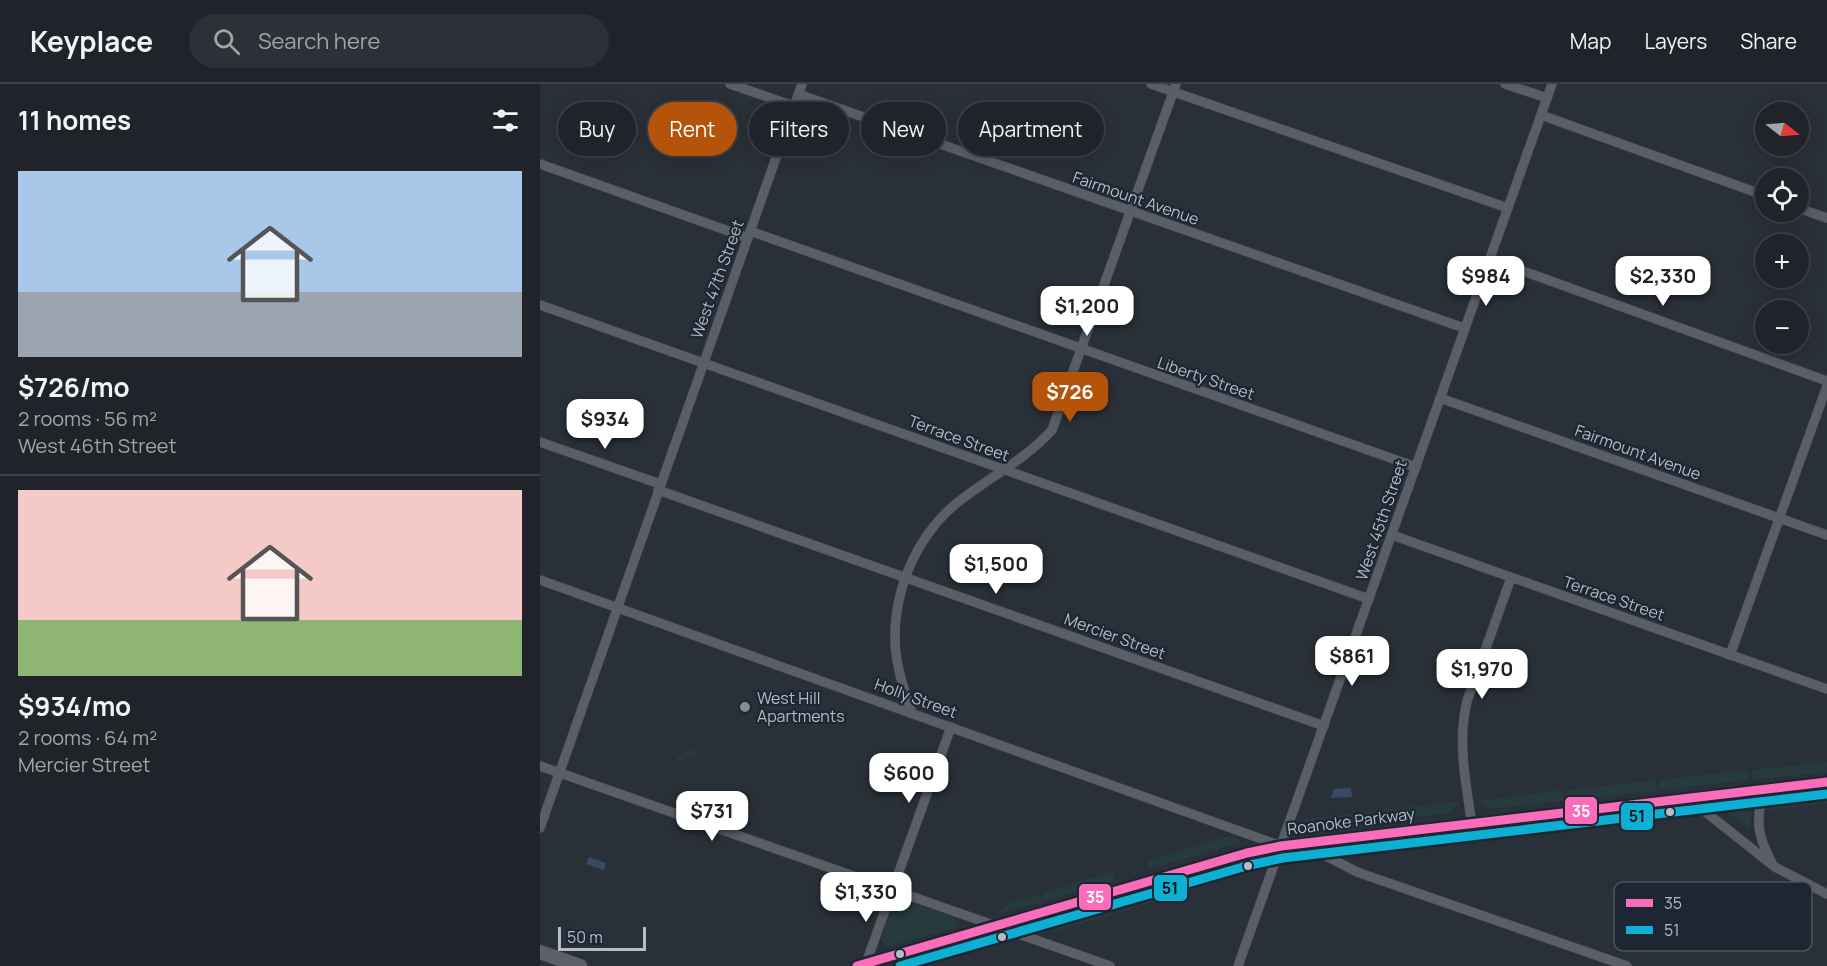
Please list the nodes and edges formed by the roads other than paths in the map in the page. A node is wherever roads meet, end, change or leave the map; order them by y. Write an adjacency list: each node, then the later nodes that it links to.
1 (730, 84): 8 (street)
2 (1151, 84): 5 (street)
3 (1505, 84): 7 (street)
4 (1552, 84): 7 (street, West 45th Street)
5 (1174, 88): 13 (street); 14 (street)
6 (800, 89): 14 (street, Fairmount Avenue)
7 (1547, 98): 9 (street, West 45th Street)
8 (782, 102)
9 (1541, 115): 12 (street); 13 (street, West 45th Street)
10 (776, 156): 17 (street, West 47th Street)
11 (540, 164): 17 (street, Liberty Street)
12 (1755, 192)
13 (1508, 208): 18 (street, West 45th Street)
14 (1131, 212): 20 (street, Fairmount Avenue); 21 (street)
15 (1809, 212): 16 (street)
16 (1827, 218)
17 (749, 234): 21 (street, Liberty Street); 22 (street, West 47th Street)
18 (1490, 259): 20 (street, West 45th Street); 23 (street)
19 (540, 305): 22 (street, Terrace Street)
20 (1464, 328): 25 (street, West 45th Street)
21 (1083, 350): 27 (street, Liberty Street); 28 (street)
22 (703, 363): 28 (street, Terrace Street); 29 (street, West 47th Street)
23 (1827, 381)
24 (1827, 386): 30 (street)
25 (1440, 398): 27 (street, West 45th Street); 30 (street, Fairmount Avenue)
26 (540, 442): 29 (street, Mercier Street)
27 (1416, 467): 31 (street, West 45th Street)
28 (1003, 470): 33 (street); 36 (street, Terrace Street)
29 (659, 487): 33 (street, Mercier Street); 37 (street, West 47th Street)
30 (1780, 518): 32 (street, Fairmount Avenue); 38 (street)
31 (1392, 535): 34 (street, Terrace Street); 36 (street, West 45th Street)
32 (1827, 535)
33 (905, 577): 40 (street); 41 (street, Mercier Street)
34 (1512, 578): 38 (street, Terrace Street); 48 (street)
35 (540, 580): 37 (street, Holly Street)
36 (1369, 599): 41 (street, West 45th Street)
37 (616, 607): 40 (street, Holly Street); 44 (street, West 47th Street)
38 (1730, 655): 39 (street, Terrace Street)
39 (1827, 689)
40 (912, 712): 42 (street, Holly Street)
41 (1324, 726): 51 (street, West 45th Street)
42 (951, 727): 51 (street, Holly Street); 55 (street)
43 (540, 766): 44 (street)
44 (559, 773): 49 (street, West 47th Street); 55 (street)
45 (1827, 782): 46 (street, Roanoke Parkway)
46 (1762, 790): 47 (street, Roanoke Parkway); 52 (street)
47 (1689, 799): 48 (street, Roanoke Parkway); 52 (street)
48 (1472, 825): 50 (street, Roanoke Parkway)
49 (540, 828)
50 (1309, 842): 51 (street, Roanoke Parkway); 63 (street)
51 (1281, 846): 57 (street, Roanoke Parkway); 62 (street, West 45th Street)
52 (1775, 867): 53 (street)
53 (1804, 882)
54 (1812, 886): 56 (street)
55 (893, 890): 57 (street); 59 (street)
56 (1827, 894)
57 (996, 927): 59 (street, Roanoke Parkway); 61 (street)
58 (540, 952): 60 (main road)
59 (863, 965)
60 (580, 966)
61 (1110, 966)
62 (1238, 966)
63 (1627, 966)

